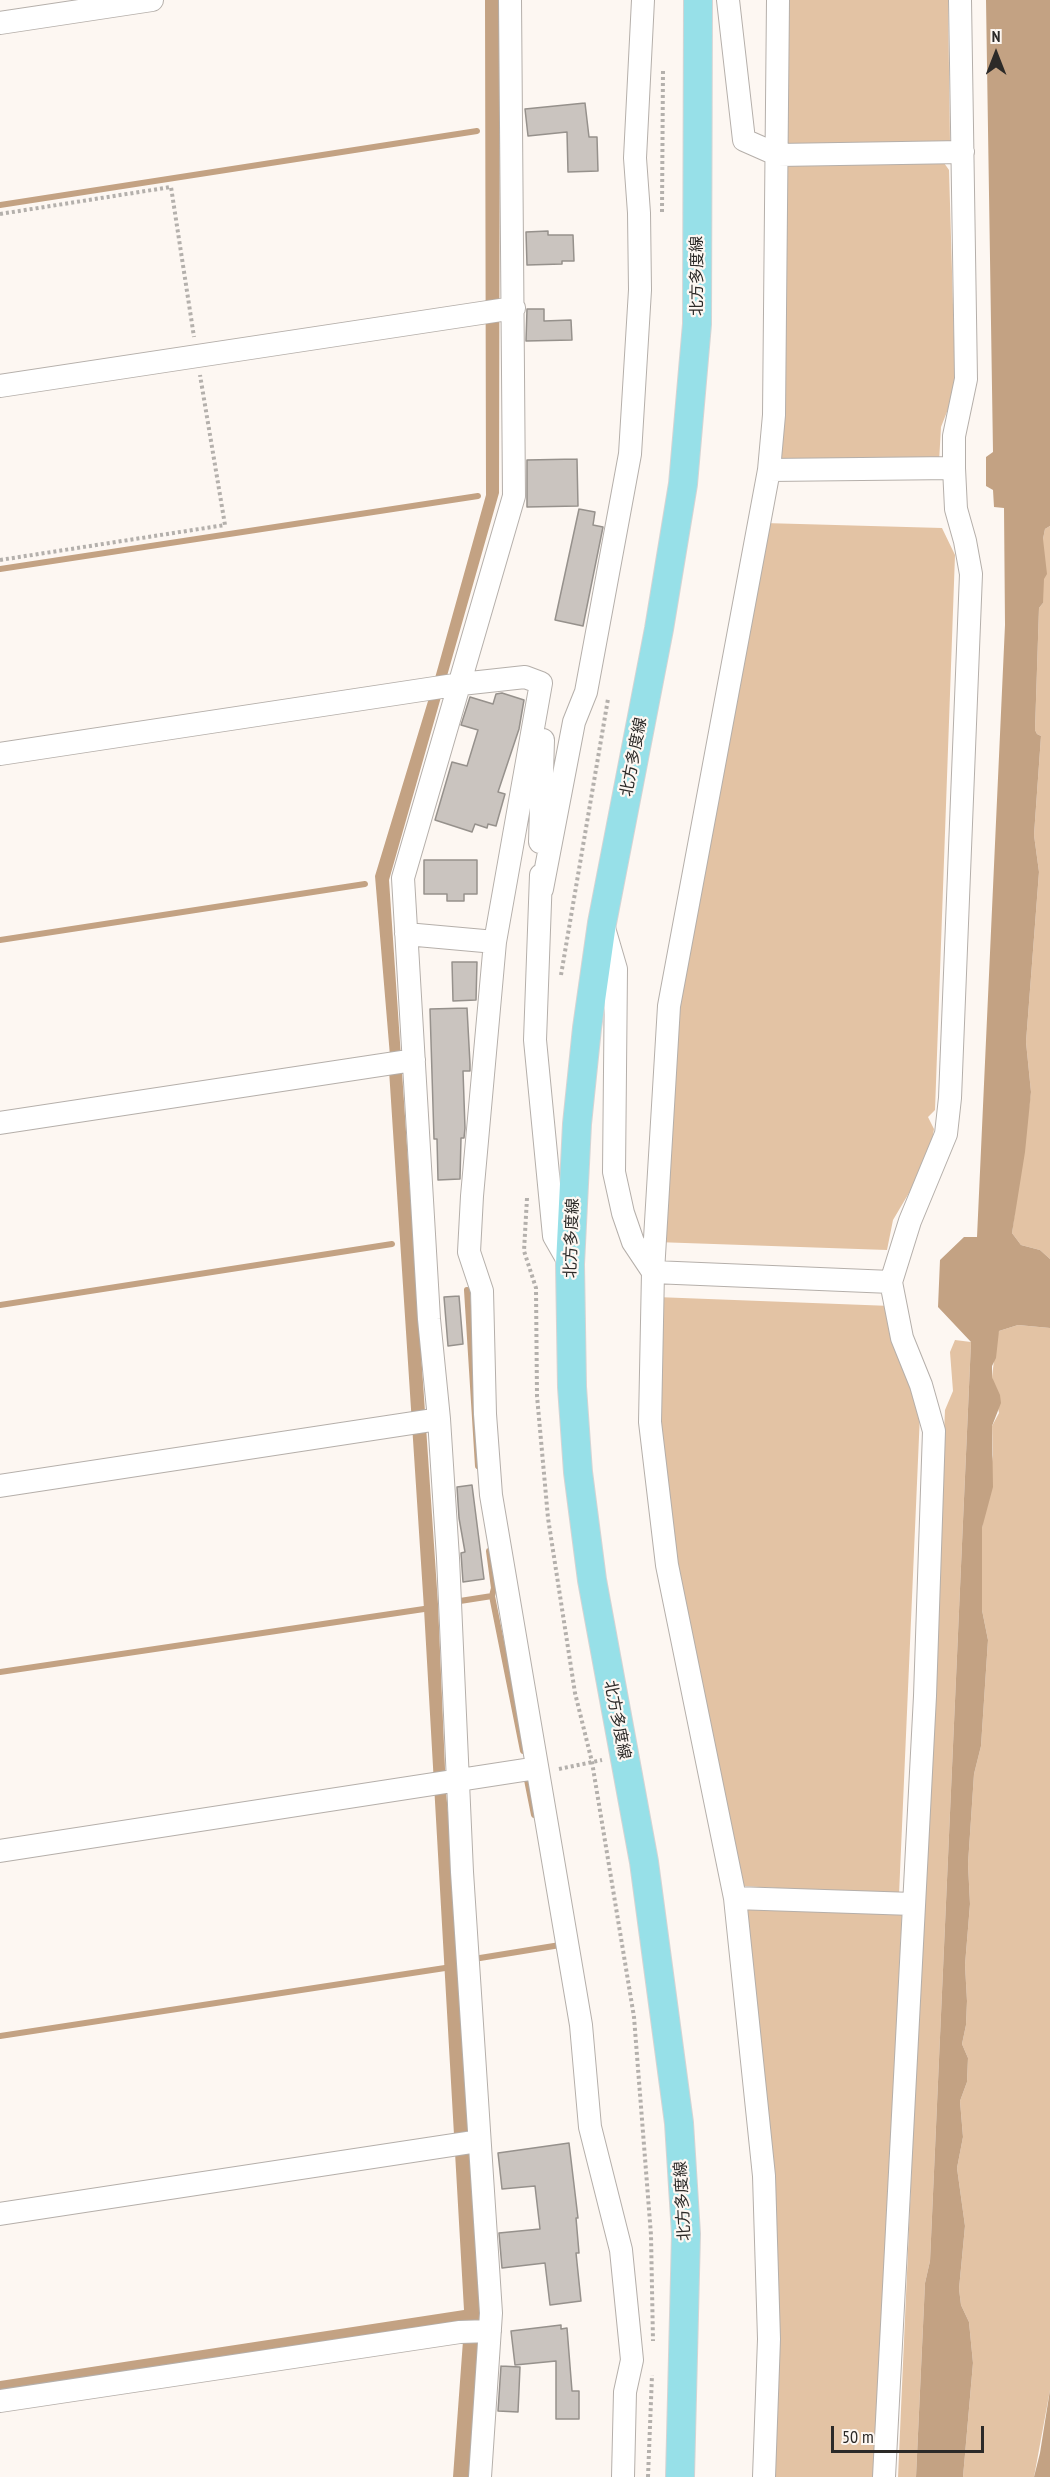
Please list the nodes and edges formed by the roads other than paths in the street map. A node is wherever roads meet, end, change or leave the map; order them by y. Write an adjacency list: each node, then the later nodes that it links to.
1 (152, 0): 8 (street)
2 (510, 0): 11 (street)
3 (643, 0): 18 (street)
4 (698, 0): 19 (main road, 北方多度線)
5 (728, 0): 10 (street)
6 (778, 0): 10 (street)
7 (960, 0): 9 (street)
8 (0, 23)
9 (963, 152): 10 (street); 13 (street)
10 (778, 155): 14 (street)
11 (501, 310): 12 (street); 16 (street)
12 (0, 386)
13 (954, 468): 14 (street); 26 (street)
14 (769, 470): 25 (street)
15 (542, 683): 16 (street); 18 (street); 21 (street)
16 (455, 684): 17 (street); 20 (street)
17 (0, 753)
18 (542, 889): 24 (street)
19 (602, 923): 24 (main road, 北方多度線); 25 (street)
20 (406, 934): 21 (street); 22 (street)
21 (495, 942): 29 (street)
22 (403, 1062): 23 (street); 27 (street)
23 (0, 1122)
24 (570, 1264): 40 (main road, 北方多度線)
25 (653, 1272): 26 (street); 32 (street)
26 (891, 1282): 33 (street)
27 (435, 1420): 28 (street); 30 (street)
28 (0, 1486)
29 (537, 1771): 30 (street); 39 (street)
30 (447, 1783): 31 (street); 34 (street)
31 (0, 1851)
32 (735, 1898): 33 (street); 41 (street)
33 (913, 1904): 42 (street)
34 (477, 2142): 35 (street); 36 (street)
35 (0, 2214)
36 (487, 2331): 37 (street); 38 (street)
37 (0, 2401)
38 (480, 2477)
39 (623, 2477)
40 (680, 2477)
41 (764, 2477)
42 (884, 2477)

